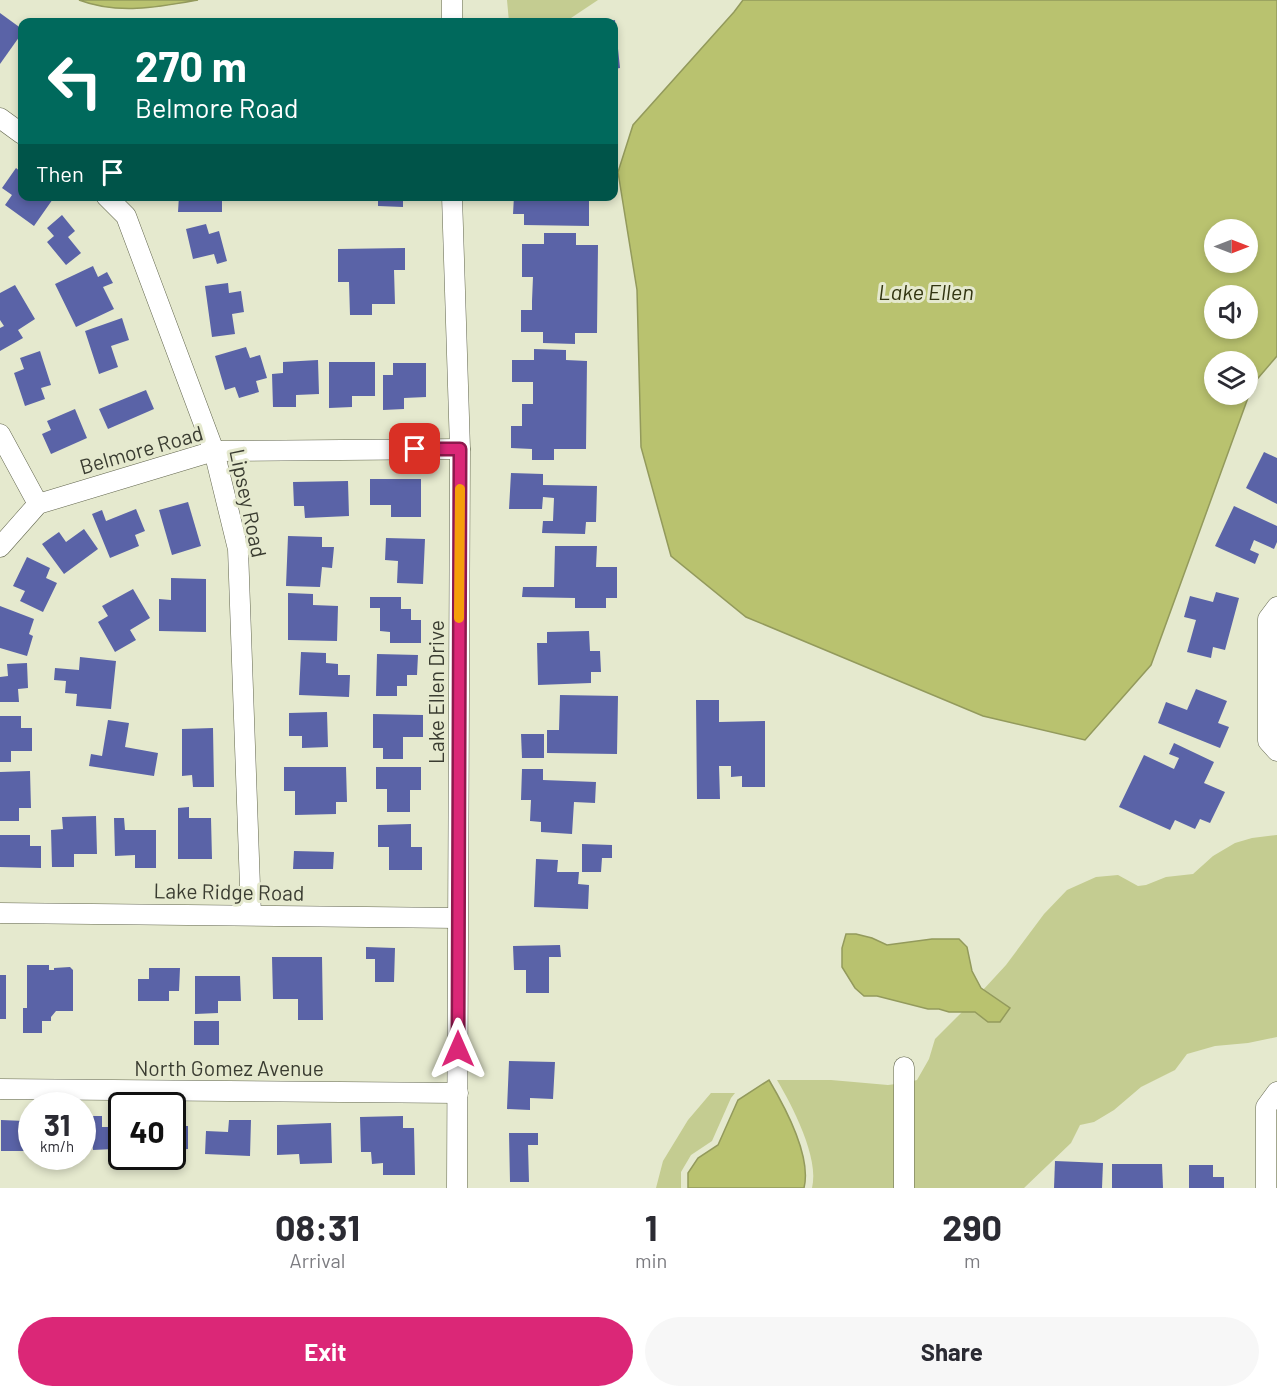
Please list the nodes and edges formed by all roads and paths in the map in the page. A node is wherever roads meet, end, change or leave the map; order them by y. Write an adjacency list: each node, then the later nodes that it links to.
1 (452, 0): 2 (street)
2 (452, 18)
3 (0, 118): 4 (street)
4 (18, 131)
5 (111, 201): 9 (street, Lipsey Road)
6 (452, 201): 8 (street, Lake Ellen Drive)
7 (0, 434): 10 (street)
8 (460, 449): 9 (street, Belmore Road); 16 (street, Lake Ellen Drive)
9 (214, 451): 10 (street, Belmore Road); 15 (street, Lipsey Road)
10 (38, 504): 11 (street)
11 (0, 547)
12 (1277, 607): 13 (street)
13 (1277, 751)
14 (0, 913): 15 (street, Lake Ridge Road)
15 (251, 915): 16 (street, Lake Ridge Road)
16 (457, 918): 20 (street, Lake Ellen Drive)
17 (904, 1067): 22 (street)
18 (0, 1089): 20 (street, North Gomez Avenue)
19 (1277, 1092): 23 (street)
20 (458, 1093): 21 (street, Lake Ellen Drive)
21 (457, 1188)
22 (904, 1188)
23 (1266, 1188)

